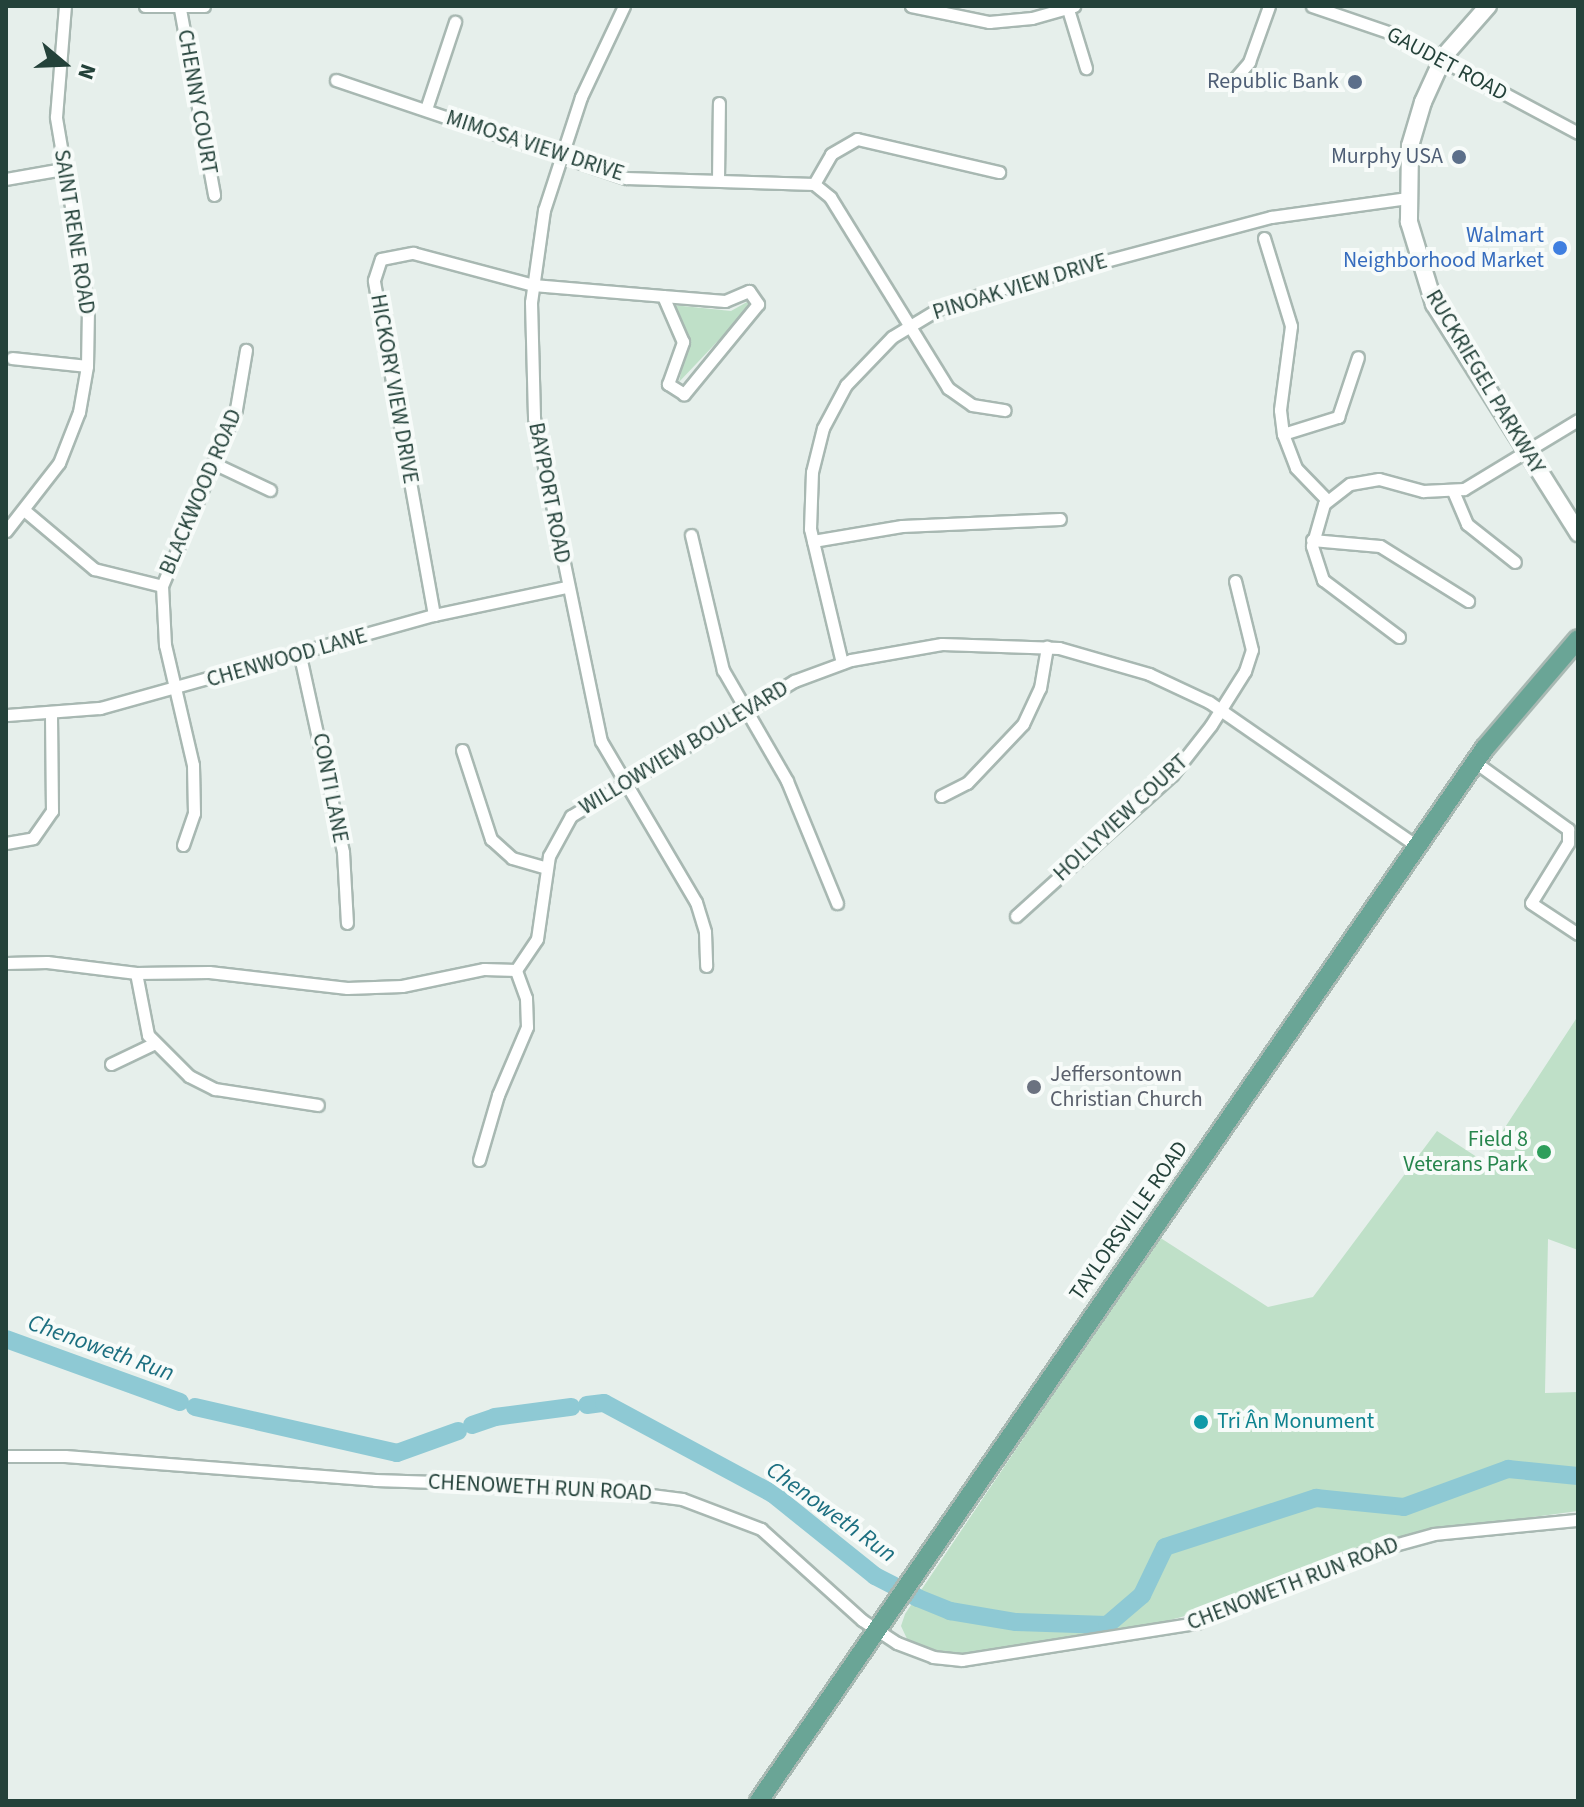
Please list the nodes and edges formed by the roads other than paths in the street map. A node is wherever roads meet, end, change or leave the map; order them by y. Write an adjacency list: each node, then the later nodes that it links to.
1 (65, 6): 20 (street, SAINT RENE ROAD)
2 (145, 6): 10 (street)
3 (204, 6): 10 (street)
4 (624, 6): 19 (street, BAYPORT ROAD)
5 (911, 6): 9 (street)
6 (1269, 6): 15 (street)
7 (1312, 6): 12 (street, GAUDET ROAD)
8 (1488, 6): 12 (main road, RUCKRIEGEL PARKWAY)
9 (1070, 7): 13 (street)
10 (180, 9): 25 (street, CHENNY COURT)
11 (455, 22): 17 (street)
12 (1441, 60): 18 (street, GAUDET ROAD); 26 (main road, RUCKRIEGEL PARKWAY)
13 (1086, 68)
14 (336, 80): 17 (street, MIMOSA VIEW DRIVE)
15 (1231, 83)
16 (719, 103): 23 (street)
17 (426, 109): 19 (street, MIMOSA VIEW DRIVE)
18 (1578, 133)
19 (560, 153): 23 (street, MIMOSA VIEW DRIVE); 28 (street, BAYPORT ROAD)
20 (63, 169): 22 (street); 34 (street, SAINT RENE ROAD)
21 (999, 172): 24 (street)
22 (6, 179)
23 (718, 180): 24 (street, MIMOSA VIEW DRIVE)
24 (814, 184): 30 (street)
25 (214, 195)
26 (1408, 198): 30 (street, PINOAK VIEW DRIVE); 38 (main road, RUCKRIEGEL PARKWAY)
27 (1264, 238): 37 (street)
28 (533, 285): 29 (street, HICKORY VIEW DRIVE); 53 (street, BAYPORT ROAD); 55 (street, HICKORY VIEW DRIVE)
29 (663, 296): 29 (street, HICKORY VIEW DRIVE)
30 (909, 325): 35 (street); 49 (street, PINOAK VIEW DRIVE)
31 (246, 350): 39 (street, BLACKWOOD ROAD)
32 (1358, 357): 37 (street)
33 (12, 358): 34 (street)
34 (87, 366): 43 (street, SAINT RENE ROAD)
35 (1005, 410)
36 (1578, 420): 38 (street)
37 (1283, 434): 42 (street)
38 (1527, 452): 41 (street); 46 (main road, RUCKRIEGEL PARKWAY)
39 (213, 463): 40 (street); 52 (street, BLACKWOOD ROAD)
40 (270, 490)
41 (1453, 491): 42 (street); 50 (street)
42 (1327, 500): 48 (street)
43 (24, 510): 45 (street, SAINT RENE ROAD); 52 (street)
44 (1060, 519): 49 (street)
45 (6, 531)
46 (1578, 533)
47 (691, 535): 62 (street)
48 (1312, 540): 54 (street); 56 (street)
49 (813, 541): 60 (street, PINOAK VIEW DRIVE)
50 (1515, 562)
51 (1235, 581): 63 (street, HOLLYVIEW COURT)
52 (162, 586): 61 (street)
53 (566, 587): 55 (street, CHENWOOD LANE); 68 (street, BAYPORT ROAD)
54 (1468, 601)
55 (434, 615): 59 (street, CHENWOOD LANE)
56 (1399, 637)
57 (1578, 639): 67 (main road, TAYLORSVILLE ROAD)
58 (1047, 647): 60 (street, WILLOWVIEW BOULEVARD); 63 (street, WILLOWVIEW BOULEVARD); 69 (street)
59 (300, 656): 61 (street, CHENWOOD LANE); 76 (street, CONTI LANE)
60 (842, 663): 62 (street, WILLOWVIEW BOULEVARD)
61 (176, 689): 64 (street, CHENWOOD LANE); 71 (street)
62 (744, 709): 68 (street, WILLOWVIEW BOULEVARD); 74 (street)
63 (1220, 709): 72 (street, WILLOWVIEW BOULEVARD); 75 (street, HOLLYVIEW COURT)
64 (51, 713): 65 (street, CHENWOOD LANE); 70 (street)
65 (6, 715)
66 (462, 750): 73 (street)
67 (1475, 762): 72 (main road, TAYLORSVILLE ROAD); 77 (street)
68 (624, 782): 73 (street, WILLOWVIEW BOULEVARD); 79 (street, BAYPORT ROAD)
69 (941, 796)
70 (6, 843)
71 (183, 845)
72 (1417, 846): 88 (main road, TAYLORSVILLE ROAD)
73 (546, 868): 80 (street, WILLOWVIEW BOULEVARD)
74 (837, 903)
75 (1016, 916)
76 (347, 923)
77 (1578, 934)
78 (6, 963): 81 (street)
79 (706, 966)
80 (516, 970): 81 (street); 85 (street)
81 (136, 973): 82 (street)
82 (153, 1044): 83 (street); 84 (street)
83 (111, 1064)
84 (318, 1105)
85 (479, 1160)
86 (6, 1456): 88 (street, CHENOWETH RUN ROAD)
87 (1578, 1520): 88 (street, CHENOWETH RUN ROAD)
88 (878, 1631): 89 (main road, TAYLORSVILLE ROAD)
89 (759, 1801)

